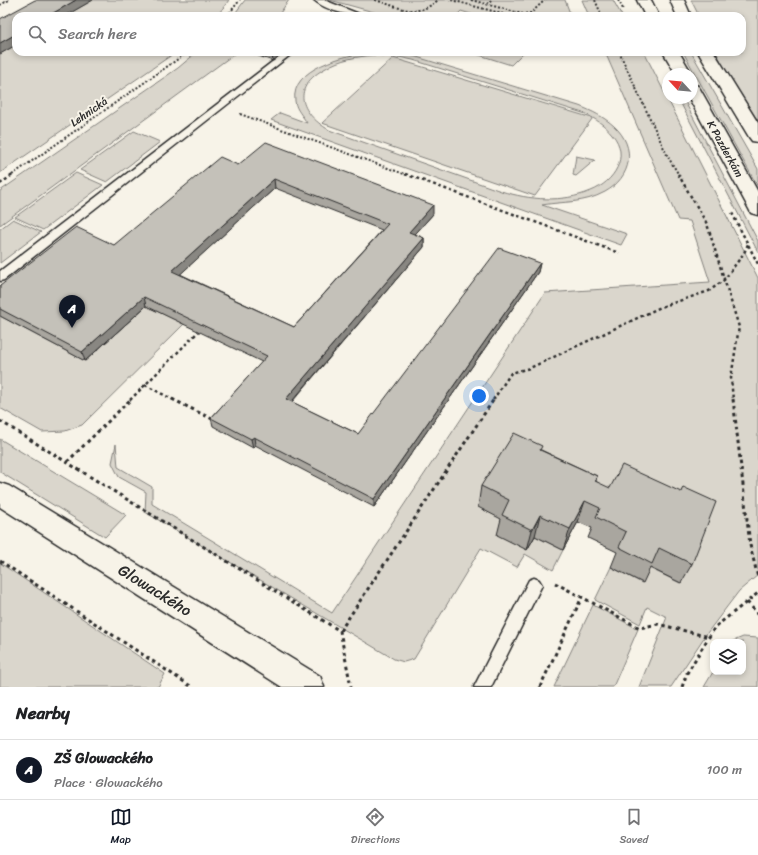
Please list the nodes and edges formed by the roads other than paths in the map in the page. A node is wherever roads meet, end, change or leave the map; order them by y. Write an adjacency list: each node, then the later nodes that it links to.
1 (318, 0): 4 (lane)
2 (644, 0): 5 (main road)
3 (677, 0): 6 (main road)
4 (337, 12)
5 (650, 12)
6 (682, 12)
7 (285, 56): 14 (lane)
8 (673, 56): 10 (main road)
9 (708, 56): 12 (main road)
10 (680, 68)
11 (698, 100): 13 (main road, K Pazderkám)
12 (758, 137)
13 (758, 209)
14 (0, 277)
15 (0, 494): 17 (main road, Glowackého)
16 (534, 585): 18 (lane)
17 (309, 687)
18 (482, 687)

